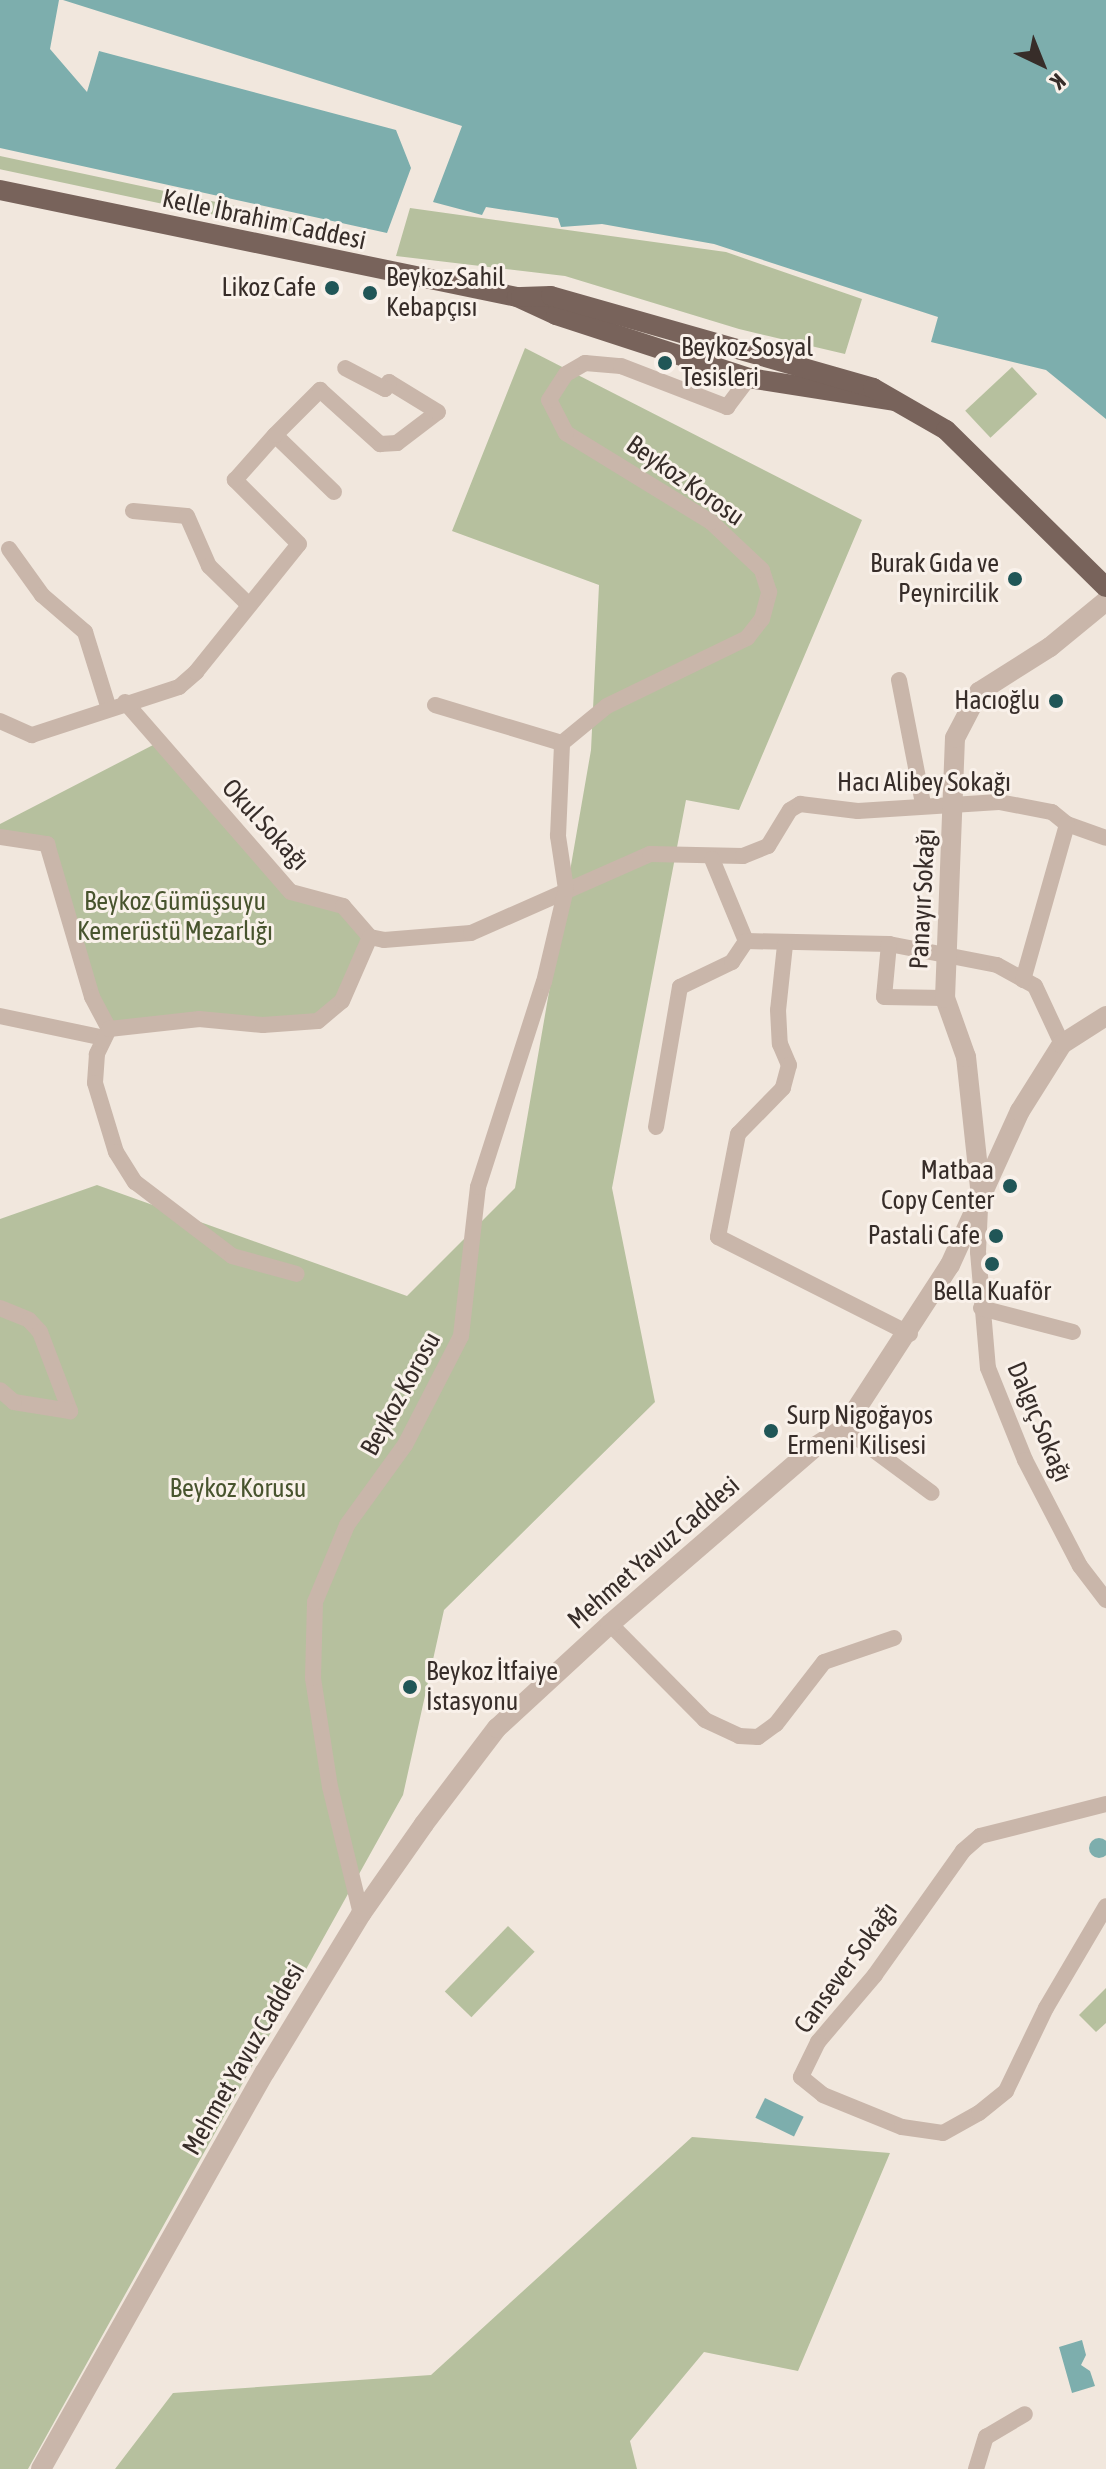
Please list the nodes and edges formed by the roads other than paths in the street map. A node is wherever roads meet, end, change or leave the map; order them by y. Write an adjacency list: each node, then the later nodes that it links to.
1 (0, 190): 2 (main road, Kelle İbrahim Caddesi)
2 (517, 297): 4 (main road, Kelle İbrahim Caddesi); 5 (main road, Kelle İbrahim Caddesi)
3 (345, 368): 6 (street)
4 (749, 378): 5 (main road, Kelle İbrahim Caddesi); 18 (street, Beykoz Korosu)
5 (894, 401): 10 (main road, Kelle İbrahim Caddesi)
6 (275, 435): 7 (street); 12 (street)
7 (334, 492)
8 (133, 511): 12 (street)
9 (9, 549): 16 (street)
10 (1106, 587)
11 (1106, 601): 19 (street, Panayır Sokağı)
12 (248, 604): 14 (street)
13 (899, 680): 20 (street)
14 (125, 702): 16 (street); 26 (street, Okul Sokağı)
15 (435, 705): 18 (street)
16 (108, 706): 17 (street)
17 (0, 721)
18 (562, 743): 25 (street)
19 (954, 802): 20 (street, Hacı Alibey Sokağı); 21 (street, Hacı Alibey Sokağı); 30 (street, Panayır Sokağı)
20 (923, 804): 24 (street, Hacı Alibey Sokağı)
21 (1067, 824): 23 (street, Hacı Alibey Sokağı); 31 (street)
22 (0, 837): 35 (street)
23 (1106, 838)
24 (712, 859): 25 (street); 27 (street)
25 (566, 889): 26 (street); 52 (street, Beykoz Korosu)
26 (370, 937): 35 (street)
27 (746, 941): 29 (street); 37 (street)
28 (889, 944): 29 (street); 30 (street); 32 (street, Panayır Sokağı)
29 (785, 945): 43 (street)
30 (945, 952): 31 (street); 32 (street, Panayır Sokağı)
31 (1023, 980): 36 (street)
32 (945, 998): 38 (street, Panayır Sokağı)
33 (0, 1016): 35 (street)
34 (1106, 1016): 36 (street, Mehmet Yavuz Caddesi)
35 (107, 1034): 39 (street)
36 (1062, 1044): 38 (street, Mehmet Yavuz Caddesi)
37 (656, 1127)
38 (981, 1197): 41 (street, Dalgıç Sokağı); 43 (street, Mehmet Yavuz Caddesi)
39 (297, 1274)
40 (0, 1308): 44 (street)
41 (981, 1308): 42 (street); 47 (street, Dalgıç Sokağı)
42 (1073, 1332)
43 (910, 1334): 45 (street, Mehmet Yavuz Caddesi)
44 (0, 1390)
45 (844, 1428): 46 (street); 48 (street, Mehmet Yavuz Caddesi)
46 (932, 1493)
47 (1106, 1600)
48 (610, 1624): 49 (street); 52 (street, Mehmet Yavuz Caddesi)
49 (894, 1638)
50 (1106, 1804): 51 (street, Cansever Sokağı)
51 (1106, 1906)
52 (361, 1914): 54 (street, Mehmet Yavuz Caddesi)
53 (1025, 2414): 55 (street)
54 (41, 2469)
55 (976, 2469)

